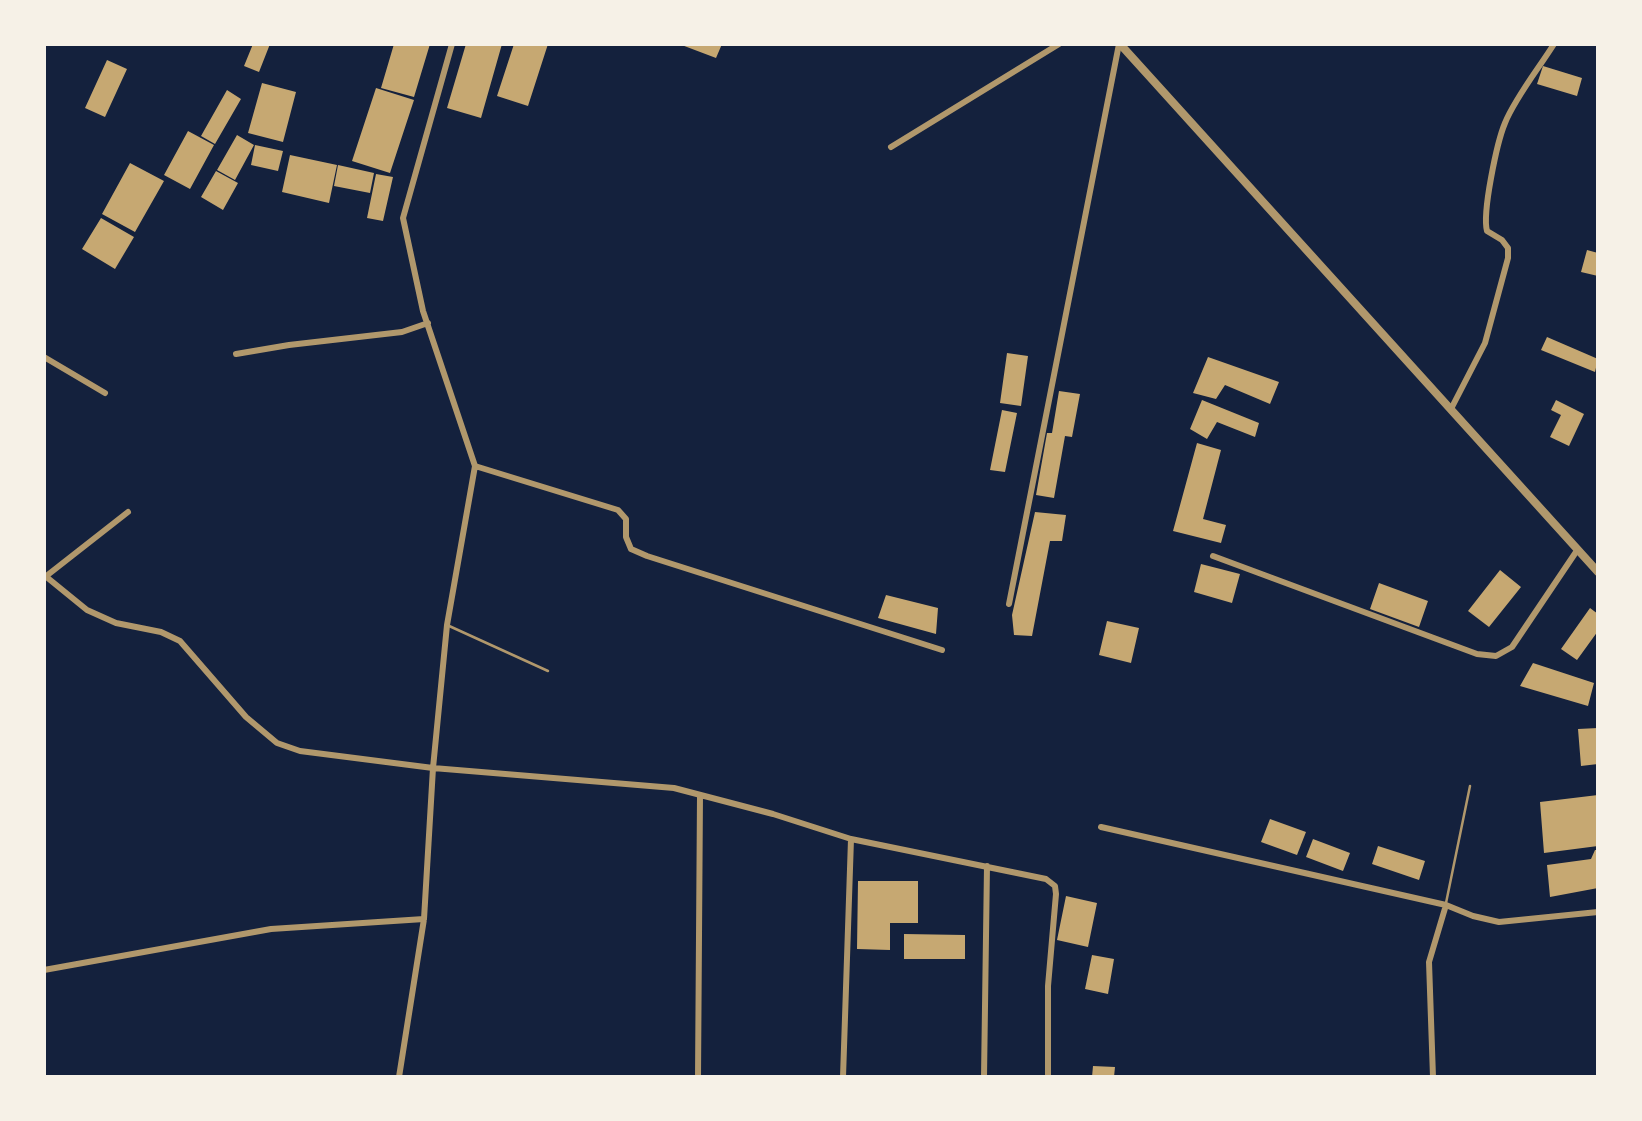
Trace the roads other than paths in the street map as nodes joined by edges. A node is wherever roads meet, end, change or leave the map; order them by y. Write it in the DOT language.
graph roads {
  1 [pos="452,44"];
  2 [pos="1059,44"];
  3 [pos="1119,44"];
  4 [pos="1554,44"];
  5 [pos="891,147"];
  6 [pos="428,323"];
  7 [pos="236,354"];
  8 [pos="44,358"];
  9 [pos="104,393"];
  10 [pos="1451,409"];
  11 [pos="475,466"];
  12 [pos="128,512"];
  13 [pos="1578,550"];
  14 [pos="1213,555"];
  15 [pos="1598,572"];
  16 [pos="45,576"];
  17 [pos="1009,604"];
  18 [pos="447,625"];
  19 [pos="942,650"];
  20 [pos="548,670"];
  21 [pos="433,768"];
  22 [pos="1470,786"];
  23 [pos="700,795"];
  24 [pos="1101,827"];
  25 [pos="851,839"];
  26 [pos="987,866"];
  27 [pos="1446,905"];
  28 [pos="1598,912"];
  29 [pos="424,919"];
  30 [pos="44,970"];
  31 [pos="399,1077"];
  32 [pos="698,1077"];
  33 [pos="843,1077"];
  34 [pos="984,1077"];
  35 [pos="1048,1077"];
  36 [pos="1433,1077"];
  1 -- 6 [label="street"];
  2 -- 5 [label="street"];
  3 -- 10 [label="street"];
  3 -- 17 [label="street"];
  4 -- 10 [label="street"];
  6 -- 7 [label="street"];
  6 -- 11 [label="street"];
  8 -- 9 [label="street"];
  10 -- 13 [label="street"];
  11 -- 18 [label="street"];
  11 -- 19 [label="street"];
  12 -- 16 [label="street"];
  13 -- 14 [label="street"];
  13 -- 15 [label="street"];
  16 -- 21 [label="street"];
  18 -- 20 [label="lane"];
  18 -- 21 [label="street"];
  21 -- 23 [label="street"];
  21 -- 29 [label="street"];
  22 -- 27 [label="lane"];
  23 -- 25 [label="street"];
  23 -- 32 [label="street"];
  24 -- 27 [label="street"];
  25 -- 26 [label="street"];
  25 -- 33 [label="street"];
  26 -- 34 [label="street"];
  26 -- 35 [label="street"];
  27 -- 28 [label="street"];
  27 -- 36 [label="street"];
  29 -- 30 [label="street"];
  29 -- 31 [label="street"];
}
